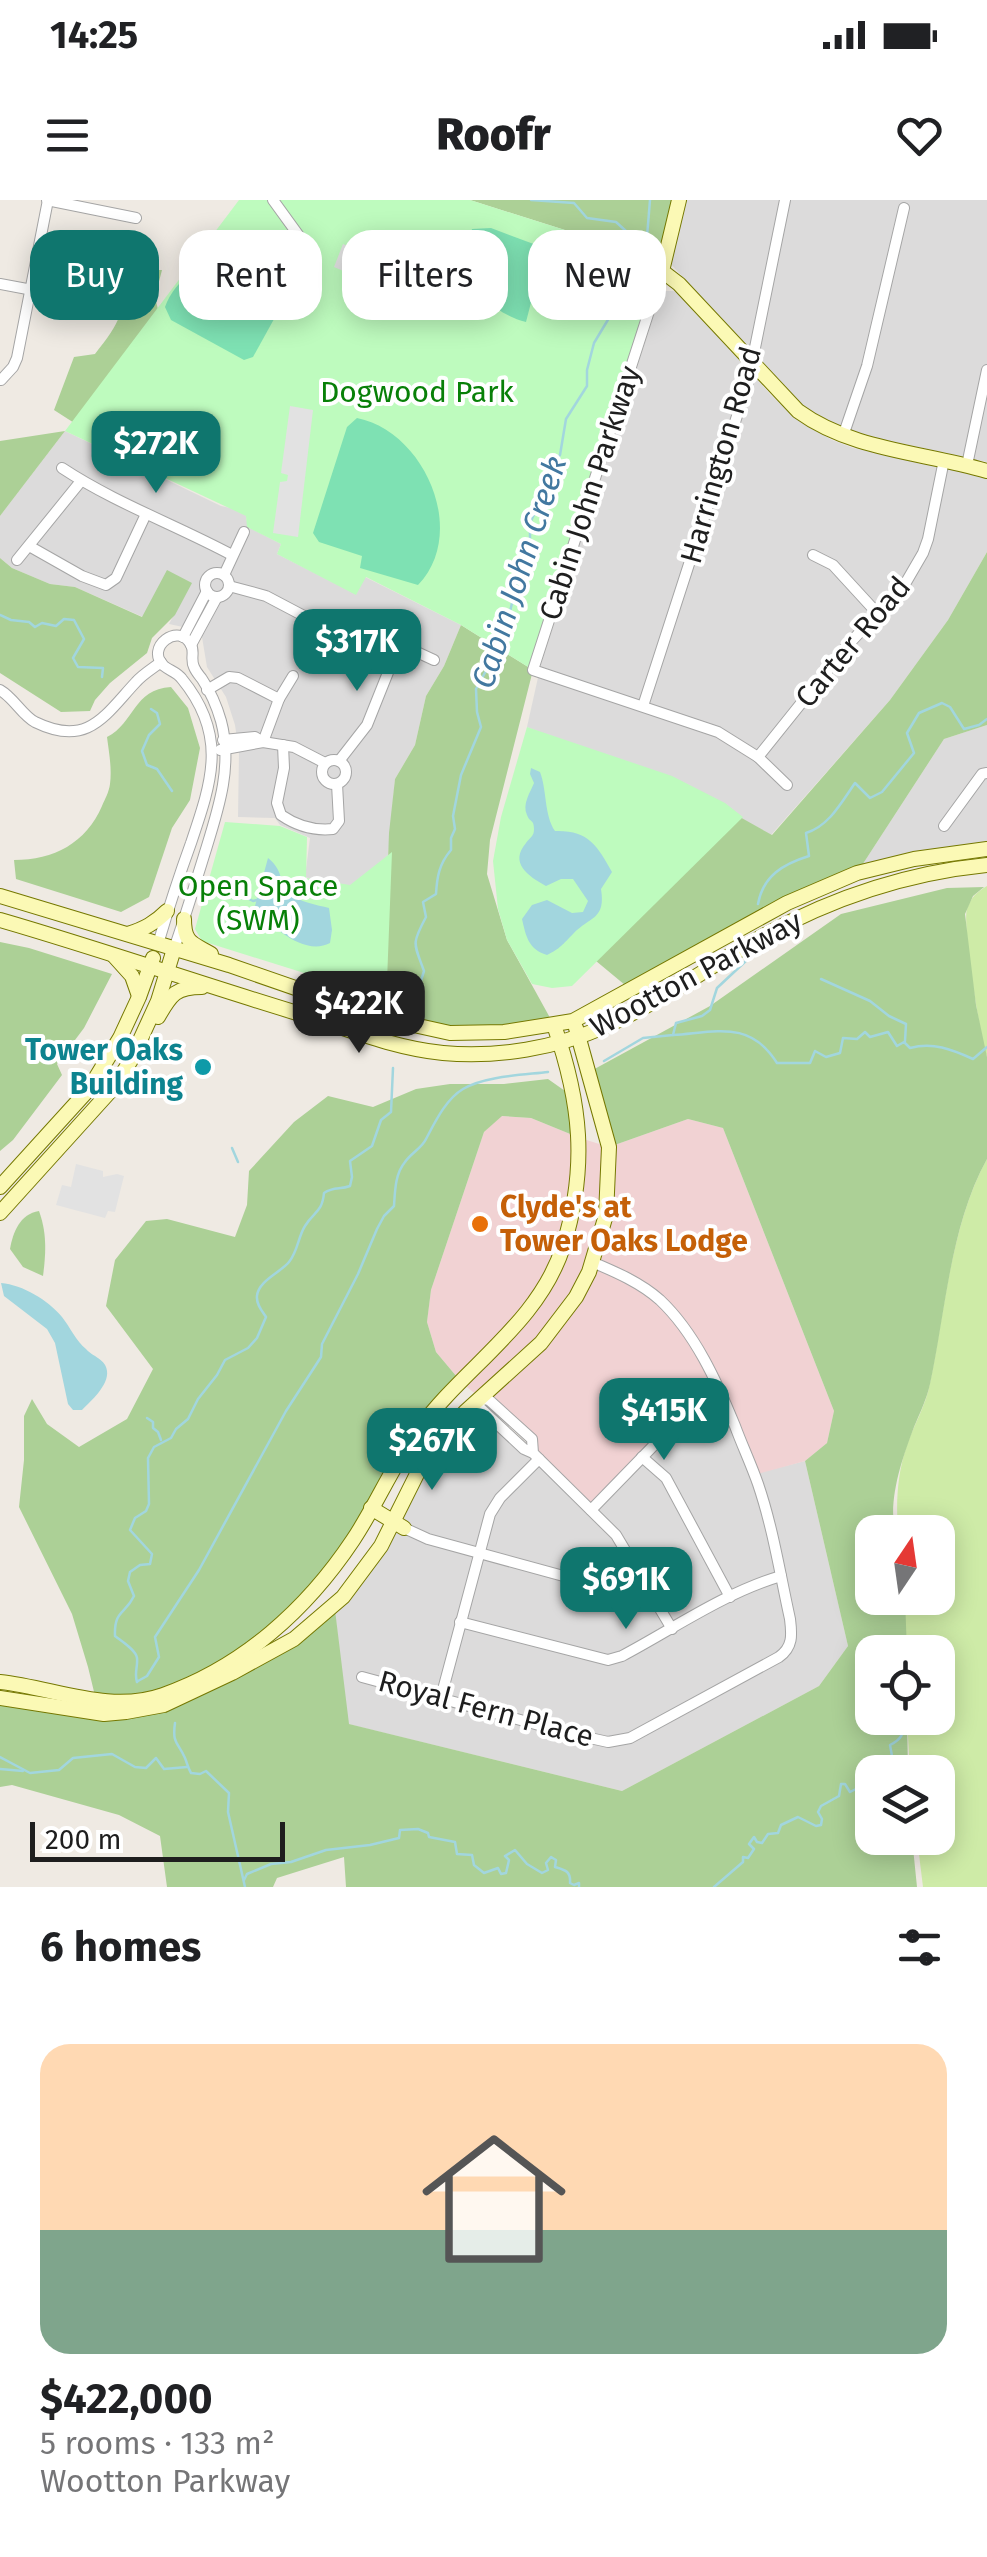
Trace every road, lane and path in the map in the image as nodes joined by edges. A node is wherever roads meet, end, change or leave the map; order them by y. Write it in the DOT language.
graph roads {
  1 [pos="48,200"];
  2 [pos="273,200"];
  3 [pos="679,200"];
  4 [pos="785,200"];
  5 [pos="904,208"];
  6 [pos="136,218"];
  7 [pos="42,230"];
  8 [pos="295,230"];
  9 [pos="666,255"];
  10 [pos="666,275"];
  11 [pos="0,284"];
  12 [pos="30,289"];
  13 [pos="646,320"];
  14 [pos="751,362"];
  15 [pos="987,370"];
  16 [pos="2,380"];
  17 [pos="843,436"];
  18 [pos="944,460"];
  19 [pos="967,465"];
  20 [pos="62,468"];
  21 [pos="987,471"];
  22 [pos="81,481"];
  23 [pos="146,514"];
  24 [pos="244,532"];
  25 [pos="28,546"];
  26 [pos="812,555"];
  27 [pos="232,556"];
  28 [pos="17,560"];
  29 [pos="226,580"];
  30 [pos="212,594"];
  31 [pos="877,613"];
  32 [pos="187,641"];
  33 [pos="399,645"];
  34 [pos="434,660"];
  35 [pos="161,662"];
  36 [pos="293,676"];
  37 [pos="0,690"];
  38 [pos="208,690"];
  39 [pos="278,700"];
  40 [pos="643,706"];
  41 [pos="263,742"];
  42 [pos="283,744"];
  43 [pos="225,745"];
  44 [pos="212,746"];
  45 [pos="758,757"];
  46 [pos="339,761"];
  47 [pos="325,763"];
  48 [pos="987,773"];
  49 [pos="337,784"];
  50 [pos="787,785"];
  51 [pos="944,826"];
  52 [pos="987,849"];
  53 [pos="987,864"];
  54 [pos="0,896"];
  55 [pos="167,911"];
  56 [pos="184,919"];
  57 [pos="0,920"];
  58 [pos="127,934"];
  59 [pos="158,944"];
  60 [pos="174,949"];
  61 [pos="110,952"];
  62 [pos="150,965"];
  63 [pos="229,965"];
  64 [pos="167,971"];
  65 [pos="210,987"];
  66 [pos="139,996"];
  67 [pos="572,1021"];
  68 [pos="554,1024"];
  69 [pos="579,1036"];
  70 [pos="561,1043"];
  71 [pos="131,1060"];
  72 [pos="0,1187"];
  73 [pos="0,1213"];
  74 [pos="592,1262"];
  75 [pos="462,1383"];
  76 [pos="720,1390"];
  77 [pos="479,1398"];
  78 [pos="536,1456"];
  79 [pos="642,1457"];
  80 [pos="371,1508"];
  81 [pos="590,1510"];
  82 [pos="399,1525"];
  83 [pos="478,1553"];
  84 [pos="632,1566"];
  85 [pos="781,1576"];
  86 [pos="730,1597"];
  87 [pos="460,1622"];
  88 [pos="672,1630"];
  89 [pos="260,1650"];
  90 [pos="362,1677"];
  91 [pos="0,1682"];
  92 [pos="440,1697"];
  93 [pos="0,1698"];
  1 -- 6 [label="street"];
  1 -- 7 [label="street"];
  2 -- 8 [label="street"];
  3 -- 9 [label="street, Cabin John Parkway"];
  4 -- 14 [label="street, Harrington Road"];
  5 -- 17 [label="street"];
  10 -- 14 [label="street"];
  11 -- 12 [label="street"];
  12 -- 16 [label="street"];
  13 -- 40 [label="street, Cabin John Parkway"];
  14 -- 17 [label="street"];
  14 -- 40 [label="street, Harrington Road"];
  15 -- 19 [label="street"];
  17 -- 18 [label="street"];
  18 -- 19 [label="street"];
  18 -- 31 [label="street, Carter Road"];
  19 -- 21 [label="street"];
  20 -- 22 [label="street"];
  22 -- 23 [label="street"];
  22 -- 25 [label="street"];
  23 -- 25 [label="street"];
  23 -- 27 [label="street"];
  24 -- 27 [label="street"];
  25 -- 28 [label="street"];
  26 -- 31 [label="street"];
  27 -- 29 [label="street"];
  29 -- 30 [label="street"];
  29 -- 30 [label="street"];
  29 -- 33 [label="street"];
  30 -- 32 [label="street"];
  31 -- 45 [label="street, Carter Road"];
  32 -- 35 [label="street"];
  32 -- 38 [label="street"];
  33 -- 34 [label="street"];
  33 -- 46 [label="street"];
  35 -- 37 [label="street"];
  35 -- 44 [label="street"];
  36 -- 39 [label="street"];
  38 -- 39 [label="street"];
  38 -- 43 [label="street"];
  39 -- 41 [label="street"];
  40 -- 45 [label="street"];
  41 -- 42 [label="street"];
  41 -- 43 [label="street"];
  42 -- 47 [label="street"];
  42 -- 49 [label="street"];
  43 -- 44 [label="street"];
  43 -- 56 [label="street"];
  44 -- 55 [label="street"];
  45 -- 50 [label="street"];
  46 -- 47 [label="street"];
  46 -- 49 [label="street"];
  47 -- 49 [label="street"];
  48 -- 51 [label="street"];
  52 -- 67 [label="street, Wootton Parkway"];
  53 -- 69 [label="street, Wootton Parkway"];
  54 -- 58 [label="street, Wootton Parkway"];
  55 -- 58 [label="street"];
  55 -- 59 [label="street"];
  56 -- 60 [label="street"];
  56 -- 63 [label="street"];
  57 -- 61 [label="street, Wootton Parkway"];
  58 -- 59 [label="street, Wootton Parkway"];
  59 -- 60 [label="street, Wootton Parkway"];
  59 -- 62 [label="street"];
  60 -- 63 [label="street, Wootton Parkway"];
  60 -- 64 [label="street"];
  61 -- 62 [label="street, Wootton Parkway"];
  61 -- 66 [label="street"];
  62 -- 64 [label="street, Wootton Parkway"];
  62 -- 66 [label="street"];
  63 -- 68 [label="street, Wootton Parkway"];
  64 -- 65 [label="street, Wootton Parkway"];
  64 -- 71 [label="street"];
  65 -- 70 [label="street, Wootton Parkway"];
  65 -- 71 [label="street"];
  66 -- 72 [label="street"];
  67 -- 68 [label="street, Wootton Parkway"];
  67 -- 69 [label="street"];
  68 -- 70 [label="street"];
  69 -- 70 [label="street, Wootton Parkway"];
  69 -- 74 [label="street"];
  70 -- 75 [label="street"];
  71 -- 73 [label="street"];
  74 -- 76 [label="street, Royal Fern Place"];
  74 -- 77 [label="street"];
  75 -- 77 [label="street"];
  75 -- 80 [label="street"];
  76 -- 79 [label="street"];
  76 -- 85 [label="street, Royal Fern Place"];
  77 -- 78 [label="street"];
  77 -- 82 [label="street"];
  78 -- 81 [label="street"];
  78 -- 83 [label="street"];
  79 -- 81 [label="street"];
  79 -- 86 [label="street"];
  80 -- 82 [label="street"];
  80 -- 89 [label="street"];
  81 -- 84 [label="street"];
  82 -- 83 [label="street"];
  82 -- 89 [label="street"];
  83 -- 84 [label="street"];
  83 -- 87 [label="street"];
  84 -- 88 [label="street"];
  85 -- 86 [label="street"];
  85 -- 92 [label="street, Royal Fern Place"];
  86 -- 88 [label="street"];
  87 -- 88 [label="street"];
  87 -- 92 [label="street"];
  89 -- 91 [label="street"];
  89 -- 93 [label="street"];
  90 -- 92 [label="street, Royal Fern Place"];
}
